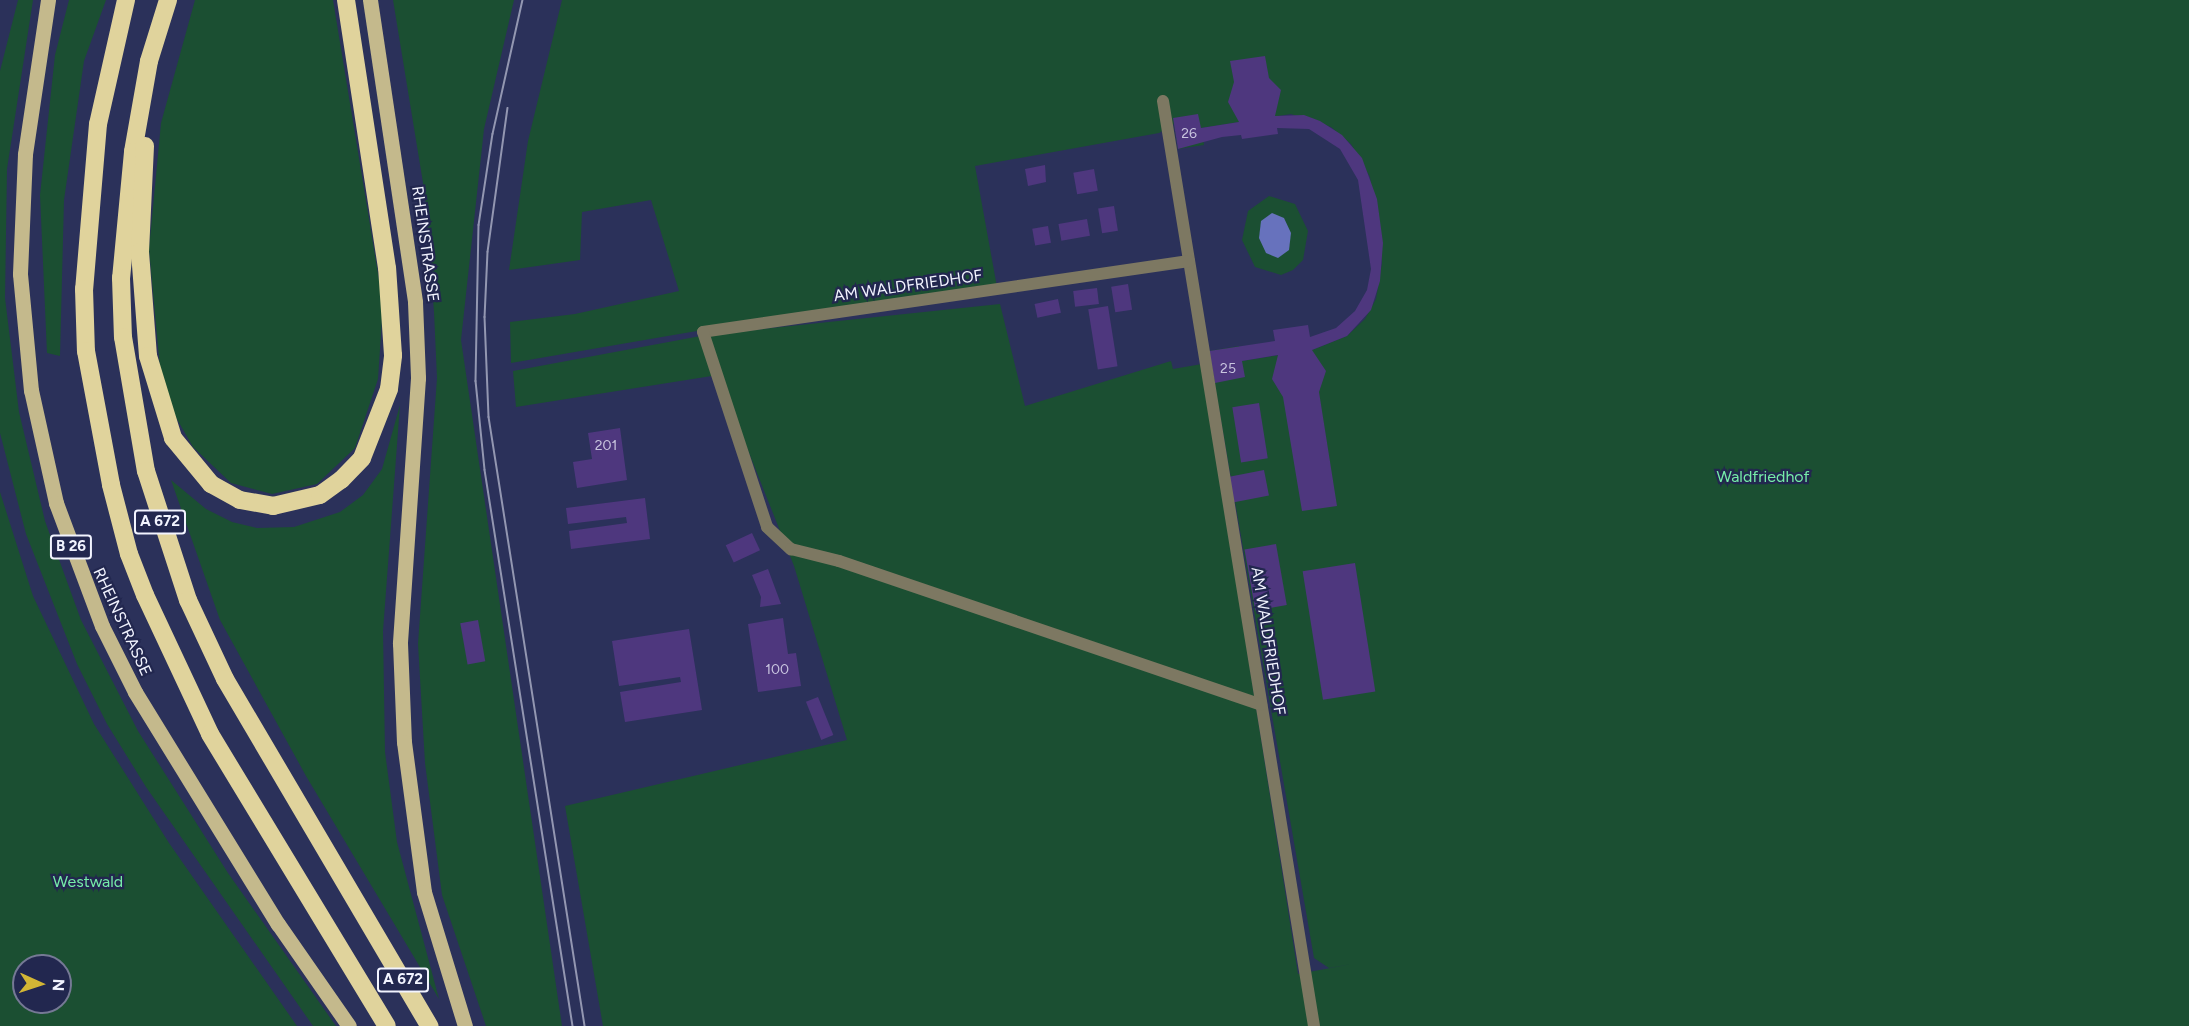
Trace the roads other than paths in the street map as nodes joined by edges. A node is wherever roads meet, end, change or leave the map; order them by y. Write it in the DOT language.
graph roads {
  1 [pos="48,0"];
  2 [pos="126,0"];
  3 [pos="168,0"];
  4 [pos="346,0"];
  5 [pos="370,0"];
  6 [pos="149,61"];
  7 [pos="1163,101"];
  8 [pos="1189,261"];
  9 [pos="1261,705"];
  10 [pos="349,1026"];
  11 [pos="387,1026"];
  12 [pos="429,1026"];
  13 [pos="465,1026"];
  14 [pos="1314,1026"];
  1 -- 10 [label="main road, RHEINSTRASSE / B 26"];
  2 -- 11 [label="highway, A 672"];
  3 -- 6 [label="highway, A 672"];
  4 -- 6 [label="highway"];
  5 -- 13 [label="main road, RHEINSTRASSE"];
  6 -- 12 [label="highway, A 672"];
  7 -- 8 [label="street, AM WALDFRIEDHOF"];
  8 -- 9 [label="street, AM WALDFRIEDHOF"];
  8 -- 9 [label="street, AM WALDFRIEDHOF"];
  9 -- 14 [label="street, AM WALDFRIEDHOF"];
}
